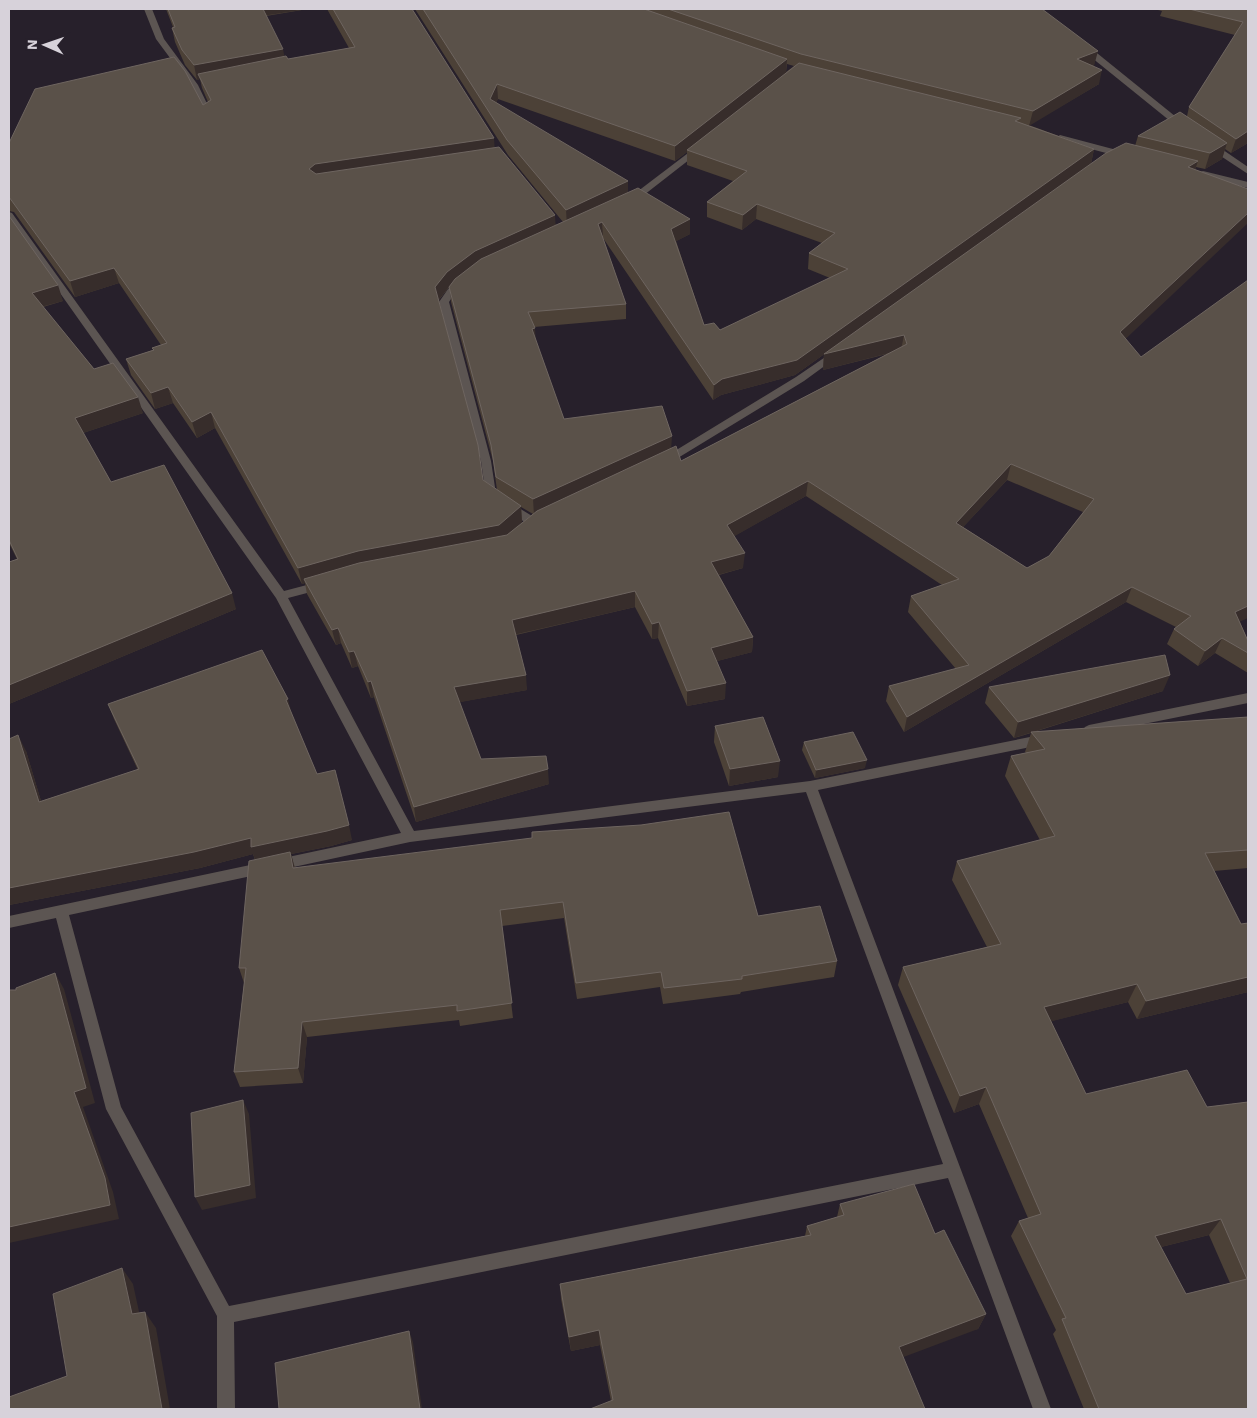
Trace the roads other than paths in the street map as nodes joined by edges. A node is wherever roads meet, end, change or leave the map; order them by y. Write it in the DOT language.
graph roads {
  1 [pos="148,9"];
  2 [pos="1077,40"];
  3 [pos="203,83"];
  4 [pos="194,85"];
  5 [pos="209,116"];
  6 [pos="1192,133"];
  7 [pos="1047,135"];
  8 [pos="1200,138"];
  9 [pos="704,145"];
  10 [pos="1114,152"];
  11 [pos="1134,157"];
  12 [pos="1098,164"];
  13 [pos="1191,171"];
  14 [pos="1248,171"];
  15 [pos="1248,186"];
  16 [pos="626,204"];
  17 [pos="9,215"];
  18 [pos="471,276"];
  19 [pos="848,344"];
  20 [pos="655,466"];
  21 [pos="533,523"];
  22 [pos="334,581"];
  23 [pos="281,596"];
  24 [pos="1248,698"];
  25 [pos="810,786"];
  26 [pos="410,837"];
  27 [pos="61,911"];
  28 [pos="9,922"];
  29 [pos="951,1170"];
  30 [pos="225,1315"];
  31 [pos="226,1409"];
  32 [pos="1042,1409"];
  1 -- 4 [label="street"];
  2 -- 6 [label="street"];
  3 -- 4 [label="street"];
  4 -- 5 [label="street"];
  7 -- 10 [label="street"];
  8 -- 14 [label="street"];
  9 -- 16 [label="street"];
  10 -- 11 [label="street"];
  10 -- 12 [label="street"];
  13 -- 15 [label="street"];
  17 -- 23 [label="street"];
  18 -- 21 [label="street"];
  19 -- 20 [label="street"];
  22 -- 23 [label="street"];
  23 -- 26 [label="street"];
  24 -- 25 [label="street"];
  25 -- 26 [label="street"];
  25 -- 29 [label="street"];
  26 -- 27 [label="street"];
  27 -- 28 [label="street"];
  27 -- 30 [label="street"];
  29 -- 30 [label="street"];
  29 -- 32 [label="street"];
  30 -- 31 [label="street"];
}
